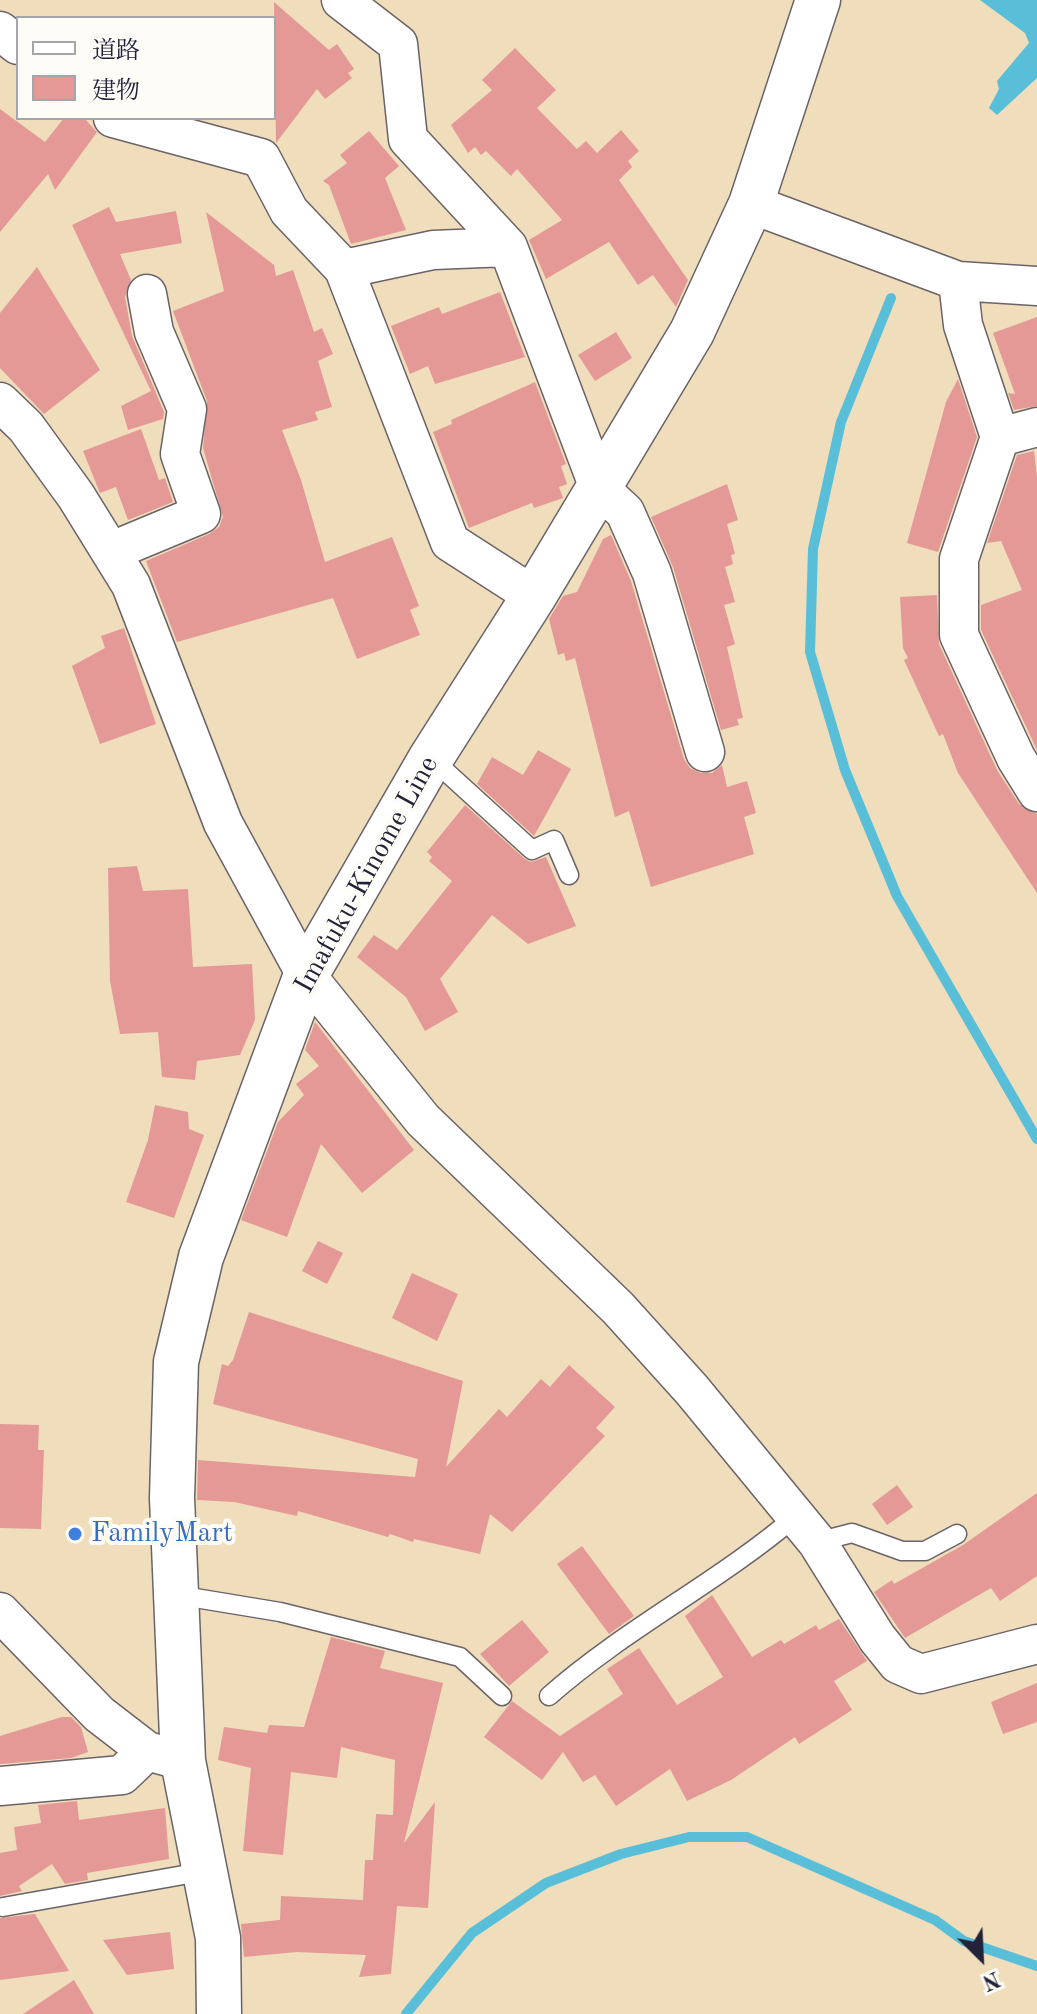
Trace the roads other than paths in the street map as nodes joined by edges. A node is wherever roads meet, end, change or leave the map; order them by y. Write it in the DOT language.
graph roads {
  1 [pos="341,0"];
  2 [pos="814,11"];
  3 [pos="0,31"];
  4 [pos="16,43"];
  5 [pos="120,120"];
  6 [pos="751,204"];
  7 [pos="508,247"];
  8 [pos="344,269"];
  9 [pos="958,281"];
  10 [pos="1037,286"];
  11 [pos="147,294"];
  12 [pos="0,402"];
  13 [pos="1037,427"];
  14 [pos="1000,437"];
  15 [pos="599,488"];
  16 [pos="112,551"];
  17 [pos="534,596"];
  18 [pos="705,752"];
  19 [pos="431,758"];
  20 [pos="1037,792"];
  21 [pos="569,875"];
  22 [pos="306,975"];
  23 [pos="807,1529"];
  24 [pos="957,1534"];
  25 [pos="177,1595"];
  26 [pos="0,1612"];
  27 [pos="1037,1644"];
  28 [pos="502,1696"];
  29 [pos="549,1696"];
  30 [pos="165,1756"];
  31 [pos="0,1786"];
  32 [pos="206,1871"];
  33 [pos="3,1907"];
  34 [pos="219,2014"];
  1 -- 7 [label="street"];
  2 -- 6 [label="main road, Imafuku-Kinome Line"];
  3 -- 4 [label="street"];
  5 -- 8 [label="street"];
  6 -- 9 [label="street"];
  6 -- 15 [label="main road, Imafuku-Kinome Line"];
  7 -- 8 [label="street"];
  7 -- 15 [label="street"];
  8 -- 17 [label="street"];
  9 -- 10 [label="street"];
  9 -- 14 [label="street"];
  11 -- 16 [label="street"];
  12 -- 16 [label="street"];
  13 -- 14 [label="street"];
  14 -- 20 [label="street"];
  15 -- 17 [label="main road, Imafuku-Kinome Line"];
  15 -- 18 [label="street"];
  16 -- 22 [label="street"];
  17 -- 19 [label="main road, Imafuku-Kinome Line"];
  19 -- 21 [label="lane"];
  19 -- 22 [label="main road, Imafuku-Kinome Line"];
  22 -- 23 [label="street"];
  22 -- 25 [label="main road, Imafuku-Kinome Line"];
  23 -- 24 [label="lane"];
  23 -- 27 [label="street"];
  23 -- 29 [label="lane"];
  25 -- 28 [label="lane"];
  25 -- 30 [label="main road, Imafuku-Kinome Line"];
  26 -- 30 [label="street"];
  30 -- 31 [label="street"];
  30 -- 32 [label="main road, Imafuku-Kinome Line"];
  32 -- 33 [label="lane"];
  32 -- 34 [label="main road, Imafuku-Kinome Line"];
}
